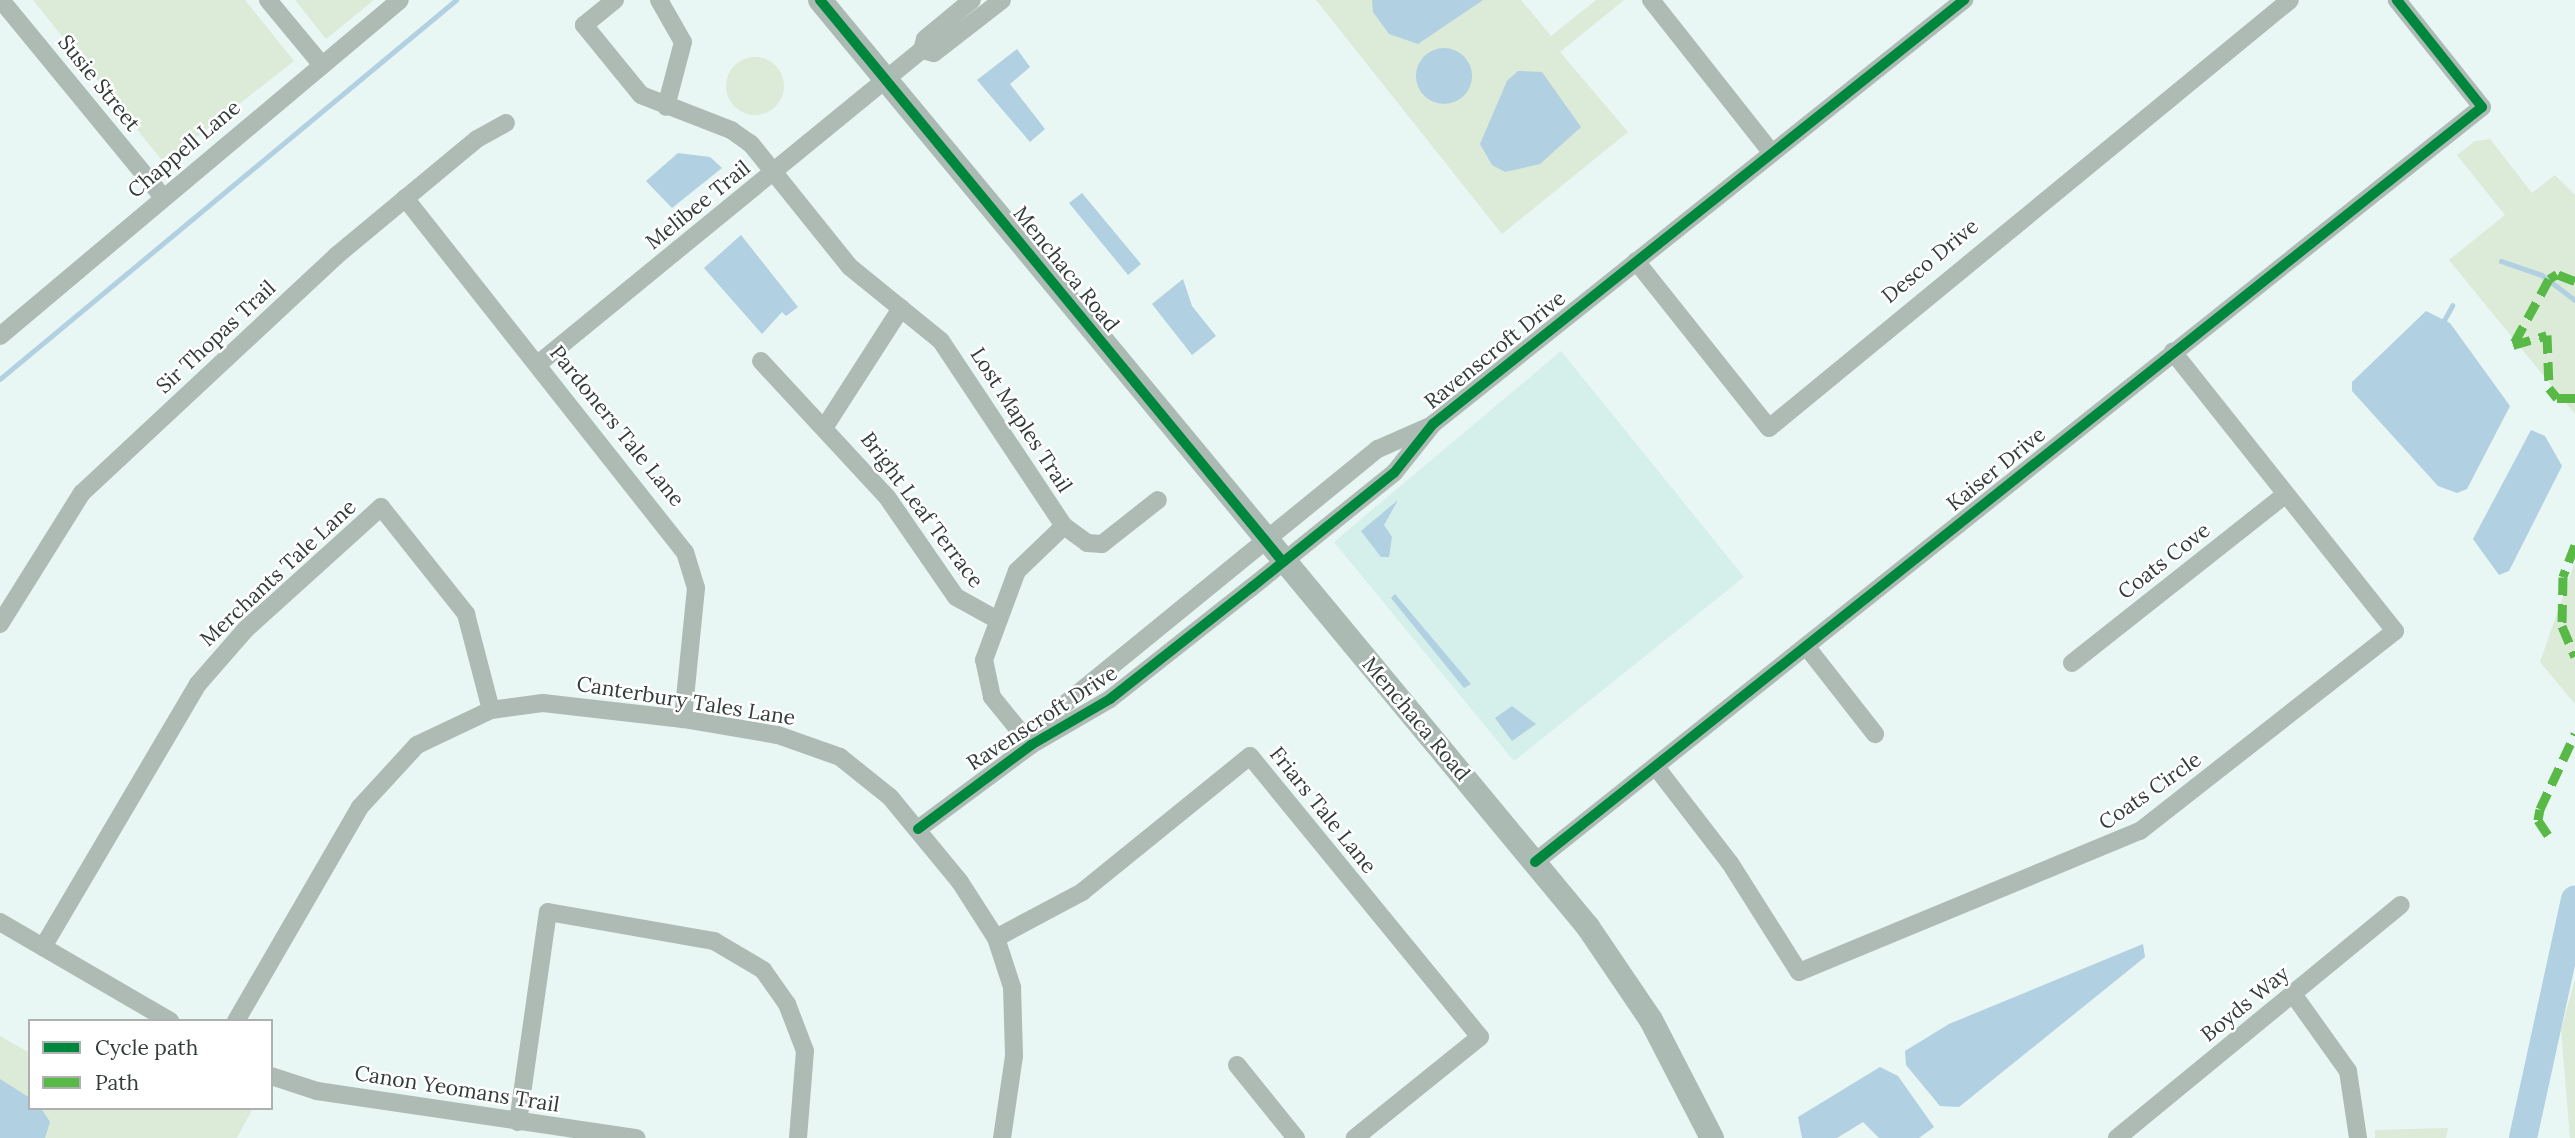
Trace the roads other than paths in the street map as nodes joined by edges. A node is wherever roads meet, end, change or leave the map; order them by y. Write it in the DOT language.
graph roads {
  1 [pos="1,0"];
  2 [pos="268,0"];
  3 [pos="400,0"];
  4 [pos="615,0"];
  5 [pos="659,0"];
  6 [pos="820,0"];
  7 [pos="972,0"];
  8 [pos="1002,0"];
  9 [pos="1651,0"];
  10 [pos="1964,0"];
  11 [pos="2290,0"];
  12 [pos="2397,0"];
  13 [pos="922,50"];
  14 [pos="321,65"];
  15 [pos="885,80"];
  16 [pos="666,107"];
  17 [pos="506,123"];
  18 [pos="1773,153"];
  19 [pos="774,173"];
  20 [pos="162,196"];
  21 [pos="405,198"];
  22 [pos="1636,261"];
  23 [pos="901,308"];
  24 [pos="0,336"];
  25 [pos="2173,352"];
  26 [pos="761,361"];
  27 [pos="538,364"];
  28 [pos="1433,424"];
  29 [pos="826,425"];
  30 [pos="2285,495"];
  31 [pos="1158,500"];
  32 [pos="1064,526"];
  33 [pos="1265,540"];
  34 [pos="1283,562"];
  35 [pos="994,618"];
  36 [pos="0,624"];
  37 [pos="1806,646"];
  38 [pos="2072,663"];
  39 [pos="491,710"];
  40 [pos="683,719"];
  41 [pos="1875,734"];
  42 [pos="1031,745"];
  43 [pos="1656,767"];
  44 [pos="918,829"];
  45 [pos="1535,862"];
  46 [pos="2401,905"];
  47 [pos="0,922"];
  48 [pos="996,938"];
  49 [pos="43,947"];
  50 [pos="2292,994"];
  51 [pos="167,1019"];
  52 [pos="237,1019"];
  53 [pos="1237,1065"];
  54 [pos="273,1077"];
  55 [pos="518,1122"];
  56 [pos="637,1138"];
  57 [pos="798,1138"];
  58 [pos="1002,1138"];
  59 [pos="1296,1138"];
  60 [pos="1355,1138"];
  61 [pos="1712,1138"];
  62 [pos="2117,1138"];
  63 [pos="2358,1138"];
  1 -- 20 [label="street, Susie Street"];
  2 -- 14 [label="street"];
  3 -- 14 [label="street, Chappell Lane"];
  4 -- 16 [label="street, Lost Maples Trail"];
  5 -- 16 [label="street"];
  6 -- 15 [label="main road, Menchaca Road"];
  7 -- 13 [label="street"];
  8 -- 13 [label="street"];
  9 -- 18 [label="street"];
  10 -- 18 [label="street, Ravenscroft Drive"];
  11 -- 22 [label="street, Desco Drive"];
  12 -- 25 [label="street, Kaiser Drive"];
  13 -- 15 [label="street, Melibee Trail"];
  14 -- 20 [label="street, Chappell Lane"];
  15 -- 19 [label="street, Melibee Trail"];
  15 -- 33 [label="main road, Menchaca Road"];
  16 -- 19 [label="street, Lost Maples Trail"];
  17 -- 21 [label="street, Sir Thopas Trail"];
  18 -- 22 [label="street, Ravenscroft Drive"];
  19 -- 23 [label="street, Lost Maples Trail"];
  19 -- 27 [label="street, Melibee Trail"];
  20 -- 24 [label="street, Chappell Lane"];
  21 -- 27 [label="street, Pardoners Tale Lane"];
  21 -- 36 [label="street, Sir Thopas Trail"];
  22 -- 28 [label="street, Ravenscroft Drive"];
  23 -- 29 [label="street"];
  23 -- 32 [label="street, Lost Maples Trail"];
  25 -- 30 [label="street, Coats Circle"];
  25 -- 37 [label="street, Kaiser Drive"];
  26 -- 29 [label="street, Bright Leaf Terrace"];
  27 -- 40 [label="street, Pardoners Tale Lane"];
  28 -- 33 [label="street, Ravenscroft Drive"];
  28 -- 34 [label="street, Ravenscroft Drive"];
  29 -- 35 [label="street, Bright Leaf Terrace"];
  30 -- 38 [label="street, Coats Cove"];
  30 -- 43 [label="street, Coats Circle"];
  31 -- 32 [label="street, Lost Maples Trail"];
  32 -- 35 [label="street"];
  33 -- 34 [label="main road, Menchaca Road"];
  33 -- 42 [label="street, Ravenscroft Drive"];
  34 -- 42 [label="street, Ravenscroft Drive"];
  34 -- 45 [label="main road, Menchaca Road"];
  35 -- 42 [label="street"];
  37 -- 41 [label="street"];
  37 -- 43 [label="street, Kaiser Drive"];
  39 -- 40 [label="street, Canterbury Tales Lane"];
  39 -- 49 [label="street, Merchants Tale Lane"];
  39 -- 52 [label="street, Canterbury Tales Lane"];
  40 -- 44 [label="street, Canterbury Tales Lane"];
  42 -- 44 [label="street, Ravenscroft Drive"];
  43 -- 45 [label="street, Kaiser Drive"];
  44 -- 48 [label="street, Canterbury Tales Lane"];
  45 -- 61 [label="main road, Menchaca Road"];
  46 -- 50 [label="street, Boyds Way"];
  47 -- 49 [label="street"];
  48 -- 58 [label="street, Canterbury Tales Lane"];
  48 -- 60 [label="street, Friars Tale Lane"];
  49 -- 51 [label="street"];
  50 -- 62 [label="street, Boyds Way"];
  50 -- 63 [label="street"];
  53 -- 59 [label="street"];
  54 -- 55 [label="street, Canon Yeomans Trail"];
  55 -- 56 [label="street, Canon Yeomans Trail"];
  55 -- 57 [label="street"];
}
